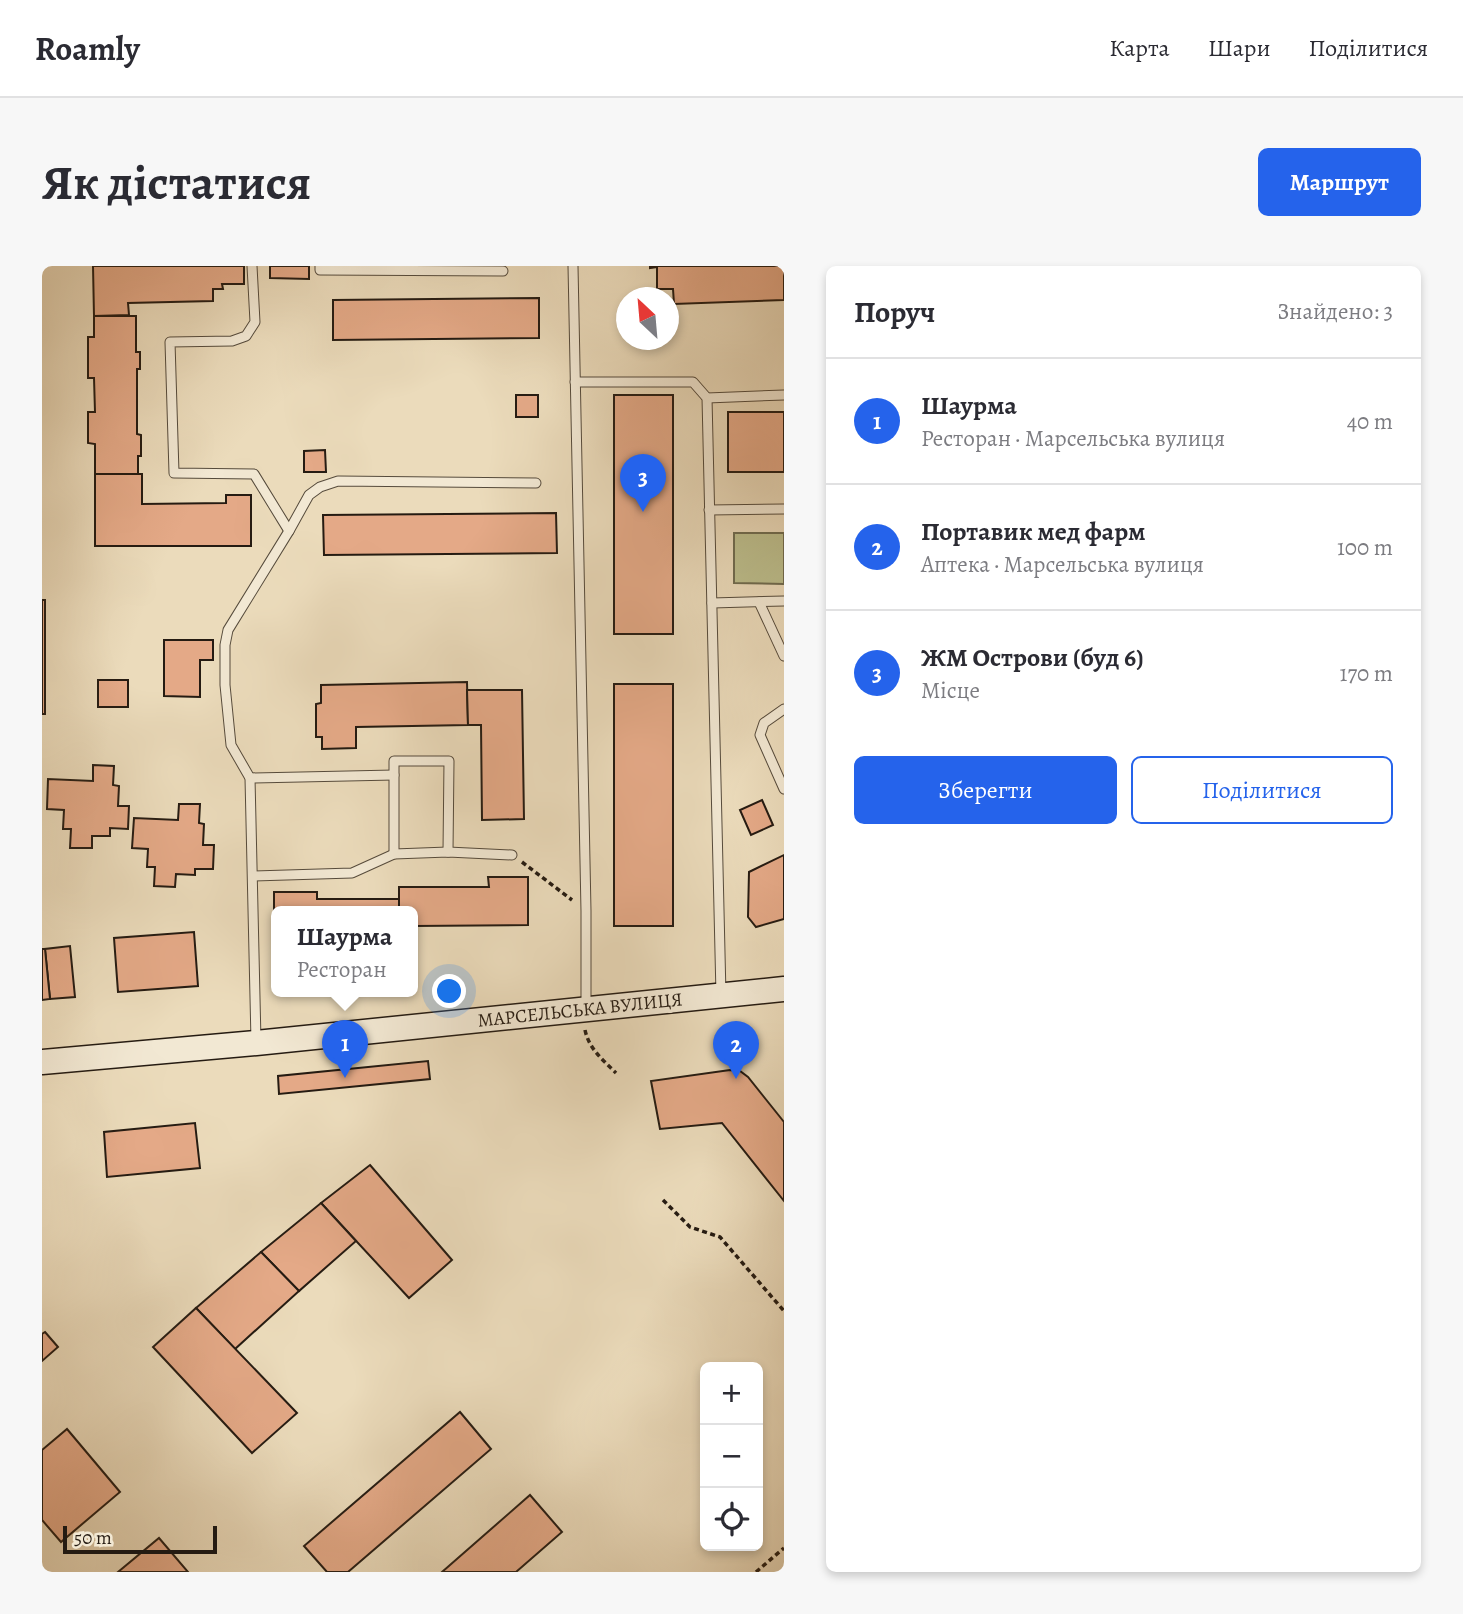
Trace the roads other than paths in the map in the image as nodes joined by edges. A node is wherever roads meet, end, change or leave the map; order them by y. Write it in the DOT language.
graph roads {
  1 [pos="253,266"];
  2 [pos="320,266"];
  3 [pos="573,266"];
  4 [pos="503,271"];
  5 [pos="575,382"];
  6 [pos="784,396"];
  7 [pos="707,398"];
  8 [pos="536,483"];
  9 [pos="784,509"];
  10 [pos="709,510"];
  11 [pos="289,531"];
  12 [pos="784,601"];
  13 [pos="759,602"];
  14 [pos="712,603"];
  15 [pos="784,656"];
  16 [pos="784,709"];
  17 [pos="394,775"];
  18 [pos="250,778"];
  19 [pos="784,789"];
  20 [pos="447,852"];
  21 [pos="394,854"];
  22 [pos="512,855"];
  23 [pos="253,876"];
  24 [pos="784,989"];
  25 [pos="721,996"];
  26 [pos="586,1010"];
  27 [pos="256,1043"];
  28 [pos="42,1062"];
  1 -- 11 [label="lane"];
  2 -- 4 [label="lane"];
  3 -- 5 [label="lane"];
  5 -- 7 [label="lane"];
  5 -- 26 [label="lane"];
  6 -- 7 [label="lane"];
  7 -- 10 [label="lane"];
  8 -- 11 [label="lane"];
  9 -- 10 [label="lane"];
  10 -- 14 [label="lane"];
  11 -- 18 [label="lane"];
  12 -- 13 [label="lane"];
  13 -- 14 [label="lane"];
  13 -- 15 [label="lane"];
  14 -- 25 [label="lane"];
  16 -- 19 [label="lane"];
  17 -- 18 [label="lane"];
  17 -- 20 [label="lane"];
  17 -- 21 [label="lane"];
  18 -- 23 [label="lane"];
  20 -- 21 [label="lane"];
  20 -- 22 [label="lane"];
  21 -- 23 [label="lane"];
  23 -- 27 [label="lane"];
  24 -- 25 [label="street, МАРСЕЛЬСЬКА ВУЛИЦЯ"];
  25 -- 26 [label="street, МАРСЕЛЬСЬКА ВУЛИЦЯ"];
  26 -- 27 [label="street, МАРСЕЛЬСЬКА ВУЛИЦЯ"];
  27 -- 28 [label="street, МАРСЕЛЬСЬКА ВУЛИЦЯ"];
}
